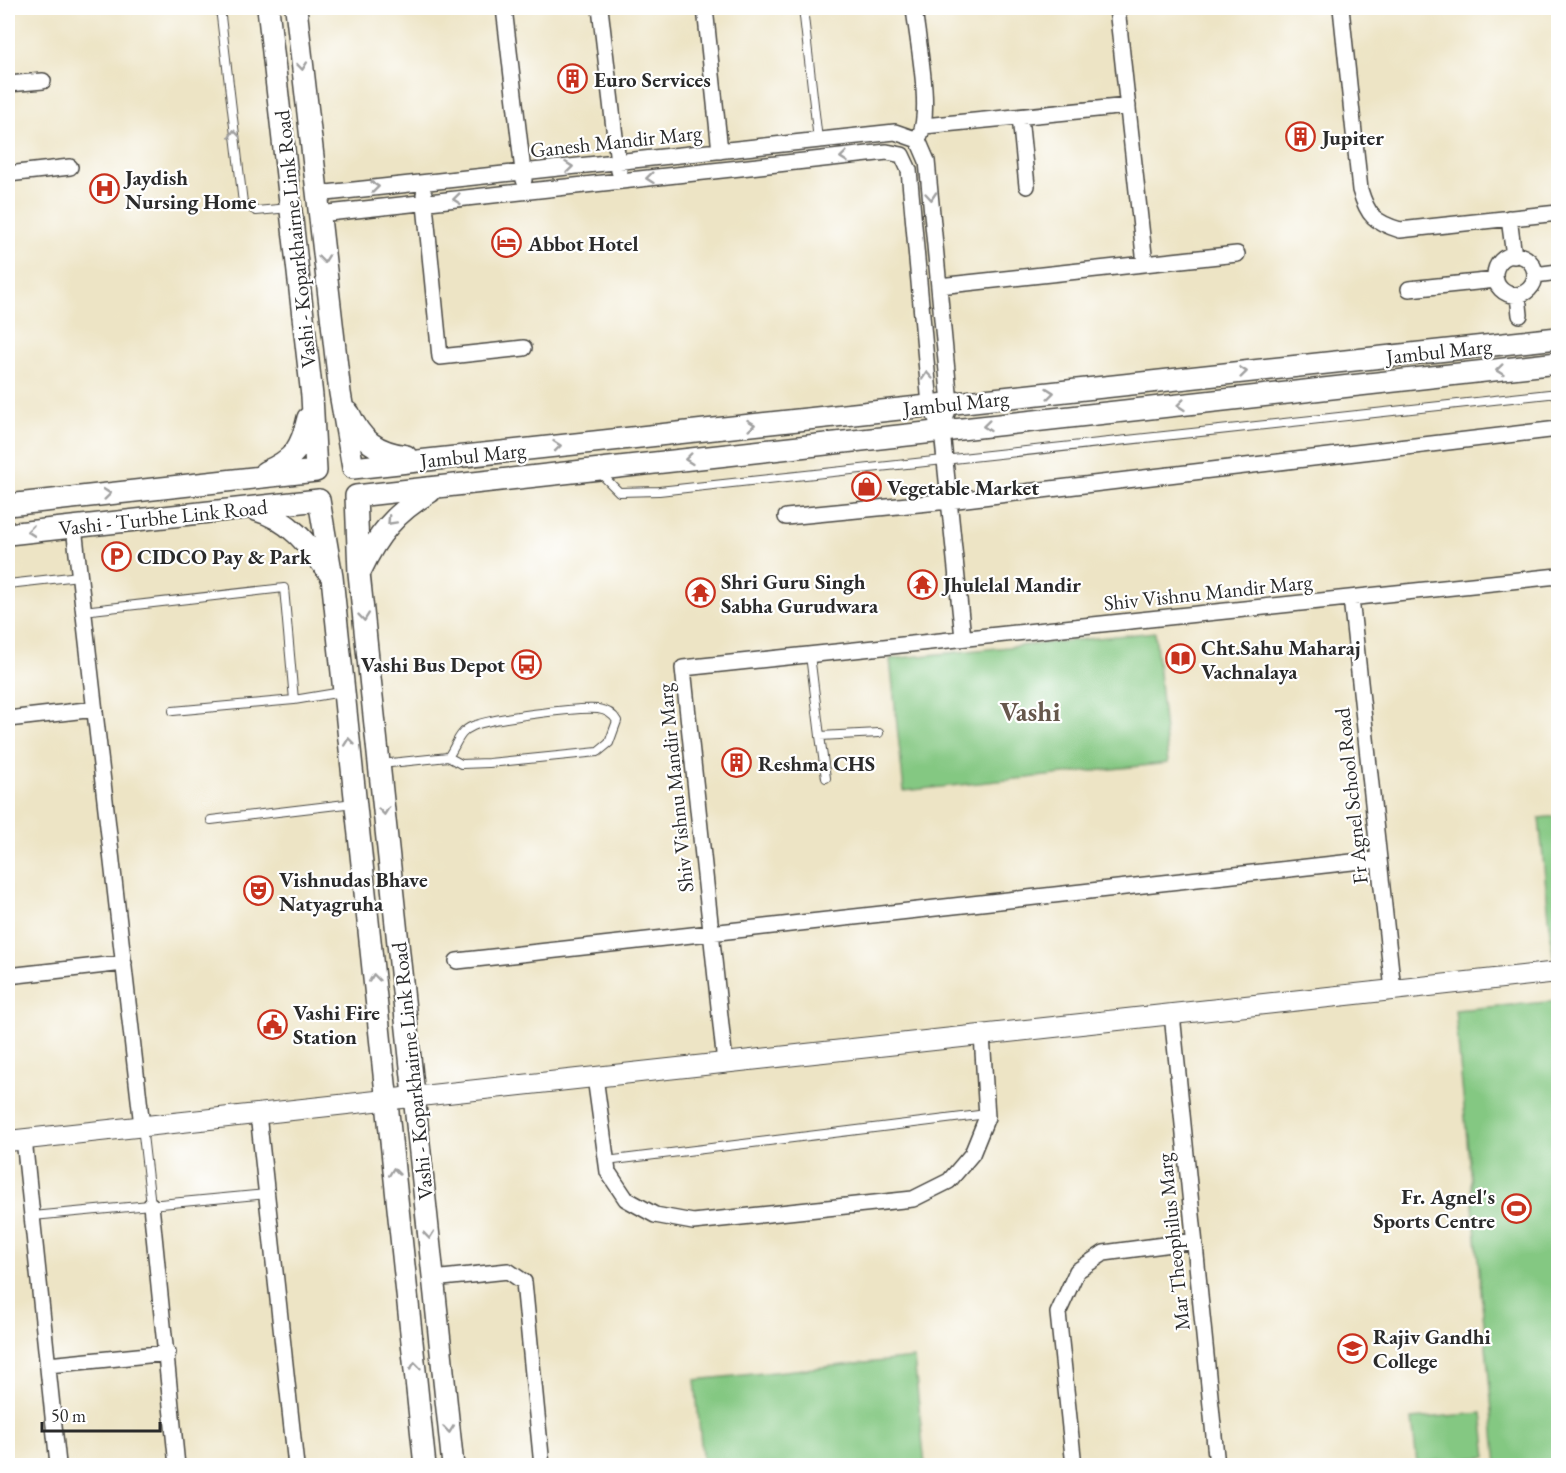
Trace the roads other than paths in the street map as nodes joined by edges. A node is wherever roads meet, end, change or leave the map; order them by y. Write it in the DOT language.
graph roads {
  1 [pos="220,8"];
  2 [pos="268,8"];
  3 [pos="296,8"];
  4 [pos="504,8"];
  5 [pos="600,8"];
  6 [pos="705,8"];
  7 [pos="803,8"];
  8 [pos="914,8"];
  9 [pos="1117,8"];
  10 [pos="1341,8"];
  11 [pos="43,81"];
  12 [pos="8,84"];
  13 [pos="1128,106"];
  14 [pos="1020,117"];
  15 [pos="921,133"];
  16 [pos="818,140"];
  17 [pos="720,151"];
  18 [pos="699,153"];
  19 [pos="902,155"];
  20 [pos="618,162"];
  21 [pos="70,167"];
  22 [pos="523,172"];
  23 [pos="701,172"];
  24 [pos="8,174"];
  25 [pos="423,182"];
  26 [pos="620,182"];
  27 [pos="1027,186"];
  28 [pos="525,192"];
  29 [pos="425,203"];
  30 [pos="318,204"];
  31 [pos="291,208"];
  32 [pos="1558,213"];
  33 [pos="1509,218"];
  34 [pos="1237,254"];
  35 [pos="1514,256"];
  36 [pos="1145,264"];
  37 [pos="1558,272"];
  38 [pos="1535,275"];
  39 [pos="1496,280"];
  40 [pos="939,286"];
  41 [pos="1409,289"];
  42 [pos="1518,295"];
  43 [pos="1520,315"];
  44 [pos="1558,338"];
  45 [pos="524,348"];
  46 [pos="1558,363"];
  47 [pos="340,393"];
  48 [pos="1558,393"];
  49 [pos="312,396"];
  50 [pos="940,404"];
  51 [pos="1558,429"];
  52 [pos="942,431"];
  53 [pos="435,459"];
  54 [pos="945,460"];
  55 [pos="353,468"];
  56 [pos="596,470"];
  57 [pos="316,471"];
  58 [pos="248,478"];
  59 [pos="438,487"];
  60 [pos="356,496"];
  61 [pos="319,500"];
  62 [pos="950,501"];
  63 [pos="8,505"];
  64 [pos="251,508"];
  65 [pos="786,518"];
  66 [pos="74,527"];
  67 [pos="8,534"];
  68 [pos="360,573"];
  69 [pos="79,576"];
  70 [pos="1558,576"];
  71 [pos="332,577"];
  72 [pos="8,584"];
  73 [pos="1351,598"];
  74 [pos="83,611"];
  75 [pos="963,639"];
  76 [pos="810,655"];
  77 [pos="344,692"];
  78 [pos="294,700"];
  79 [pos="95,709"];
  80 [pos="173,711"];
  81 [pos="8,718"];
  82 [pos="879,733"];
  83 [pos="820,736"];
  84 [pos="448,757"];
  85 [pos="379,764"];
  86 [pos="826,778"];
  87 [pos="356,803"];
  88 [pos="211,820"];
  89 [pos="1378,859"];
  90 [pos="711,933"];
  91 [pos="457,961"];
  92 [pos="124,963"];
  93 [pos="1558,972"];
  94 [pos="8,976"];
  95 [pos="1393,990"];
  96 [pos="1172,1014"];
  97 [pos="982,1035"];
  98 [pos="725,1063"];
  99 [pos="594,1077"];
  100 [pos="414,1096"];
  101 [pos="387,1100"];
  102 [pos="258,1114"];
  103 [pos="987,1114"];
  104 [pos="142,1126"];
  105 [pos="16,1140"];
  106 [pos="606,1161"];
  107 [pos="267,1194"];
  108 [pos="151,1205"];
  109 [pos="33,1216"];
  110 [pos="1194,1241"];
  111 [pos="433,1279"];
  112 [pos="168,1353"];
  113 [pos="48,1365"];
  114 [pos="58,1464"];
  115 [pos="421,1465"];
  116 [pos="177,1466"];
  117 [pos="296,1466"];
  118 [pos="453,1466"];
  119 [pos="542,1466"];
  120 [pos="1074,1466"];
  121 [pos="1217,1466"];
  31 -- 1 [label="lane, one-way"];
  2 -- 31 [label="main road, Vashi - Koparkhairne Link Road"];
  3 -- 30 [label="main road, Vashi - Koparkhairne Link Road, one-way"];
  4 -- 22 [label="street"];
  5 -- 20 [label="street"];
  6 -- 17 [label="street"];
  7 -- 16 [label="lane"];
  8 -- 15 [label="street"];
  9 -- 13 [label="street"];
  10 -- 33 [label="street"];
  11 -- 12 [label="street"];
  13 -- 14 [label="street, Ganesh Mandir Marg"];
  13 -- 36 [label="street"];
  14 -- 15 [label="street, Ganesh Mandir Marg"];
  14 -- 27 [label="street"];
  15 -- 16 [label="street, Ganesh Mandir Marg"];
  15 -- 19 [label="street"];
  15 -- 40 [label="street, one-way"];
  16 -- 17 [label="street, Ganesh Mandir Marg"];
  17 -- 18 [label="street, Ganesh Mandir Marg"];
  18 -- 20 [label="street, Ganesh Mandir Marg"];
  18 -- 23 [label="street"];
  19 -- 23 [label="street, Ganesh Mandir Marg, one-way"];
  50 -- 19 [label="street, one-way"];
  22 -- 20 [label="street, Ganesh Mandir Marg, one-way"];
  20 -- 26 [label="street"];
  21 -- 24 [label="street"];
  22 -- 25 [label="street, Ganesh Mandir Marg"];
  22 -- 28 [label="street"];
  23 -- 26 [label="street, Ganesh Mandir Marg, one-way"];
  25 -- 29 [label="street"];
  30 -- 25 [label="street, Ganesh Mandir Marg, one-way"];
  26 -- 28 [label="street, Ganesh Mandir Marg"];
  28 -- 29 [label="street, Ganesh Mandir Marg, one-way"];
  29 -- 30 [label="street, Ganesh Mandir Marg"];
  29 -- 45 [label="street"];
  30 -- 47 [label="main road, Vashi - Koparkhairne Link Road, one-way"];
  31 -- 49 [label="main road, Vashi - Koparkhairne Link Road"];
  32 -- 33 [label="street"];
  33 -- 35 [label="street"];
  34 -- 36 [label="street"];
  35 -- 38 [label="street"];
  35 -- 39 [label="street"];
  36 -- 40 [label="street"];
  37 -- 38 [label="street"];
  38 -- 42 [label="street"];
  39 -- 41 [label="street"];
  39 -- 42 [label="street"];
  40 -- 50 [label="street"];
  42 -- 43 [label="street"];
  50 -- 44 [label="main road, Jambul Marg, one-way"];
  46 -- 52 [label="main road, Jambul Marg, one-way"];
  47 -- 53 [label="main road"];
  47 -- 55 [label="main road, Vashi - Koparkhairne Link Road"];
  48 -- 54 [label="lane"];
  49 -- 57 [label="main road, Vashi - Koparkhairne Link Road"];
  49 -- 58 [label="main road"];
  50 -- 52 [label="street"];
  53 -- 50 [label="main road, Jambul Marg, one-way"];
  51 -- 62 [label="street"];
  52 -- 54 [label="street"];
  52 -- 56 [label="main road, Jambul Marg, one-way"];
  53 -- 55 [label="main road, Jambul Marg"];
  54 -- 56 [label="lane"];
  54 -- 62 [label="street"];
  55 -- 57 [label="main road"];
  55 -- 60 [label="main road"];
  56 -- 59 [label="main road, Jambul Marg"];
  57 -- 58 [label="main road, Vashi - Turbhe Link Road"];
  57 -- 61 [label="main road"];
  63 -- 58 [label="main road, Vashi - Turbhe Link Road, one-way"];
  59 -- 60 [label="main road, Jambul Marg"];
  59 -- 68 [label="main road, one-way"];
  60 -- 61 [label="main road"];
  60 -- 68 [label="main road, Vashi - Koparkhairne Link Road"];
  61 -- 64 [label="main road, Vashi - Turbhe Link Road"];
  61 -- 71 [label="main road, Vashi - Koparkhairne Link Road"];
  62 -- 65 [label="street"];
  62 -- 75 [label="street"];
  64 -- 66 [label="main road, Vashi - Turbhe Link Road"];
  64 -- 71 [label="main road"];
  66 -- 67 [label="main road, Vashi - Turbhe Link Road, one-way"];
  66 -- 69 [label="street"];
  68 -- 85 [label="main road, Vashi - Koparkhairne Link Road, one-way"];
  69 -- 72 [label="lane"];
  69 -- 74 [label="street"];
  70 -- 73 [label="street, Shiv Vishnu Mandir Marg"];
  71 -- 77 [label="main road, Vashi - Koparkhairne Link Road"];
  73 -- 75 [label="street, Shiv Vishnu Mandir Marg"];
  73 -- 89 [label="street, Fr Agnel School Road"];
  74 -- 78 [label="lane"];
  74 -- 79 [label="street"];
  75 -- 76 [label="street, Shiv Vishnu Mandir Marg"];
  76 -- 83 [label="lane"];
  76 -- 90 [label="street, Shiv Vishnu Mandir Marg"];
  77 -- 78 [label="lane"];
  87 -- 77 [label="main road, Vashi - Koparkhairne Link Road, one-way"];
  78 -- 80 [label="lane"];
  79 -- 81 [label="street"];
  79 -- 92 [label="street"];
  82 -- 83 [label="lane"];
  83 -- 86 [label="lane"];
  84 -- 84 [label="lane"];
  84 -- 85 [label="lane"];
  85 -- 100 [label="main road, Vashi - Koparkhairne Link Road, one-way"];
  87 -- 88 [label="lane"];
  101 -- 87 [label="main road, Vashi - Koparkhairne Link Road, one-way"];
  89 -- 90 [label="street"];
  89 -- 95 [label="street, Fr Agnel School Road"];
  90 -- 91 [label="street"];
  90 -- 98 [label="street, Shiv Vishnu Mandir Marg"];
  92 -- 94 [label="street"];
  92 -- 104 [label="street"];
  93 -- 95 [label="street"];
  95 -- 96 [label="street"];
  96 -- 97 [label="street"];
  96 -- 110 [label="street, Mar Theophilus Marg"];
  97 -- 98 [label="street"];
  97 -- 103 [label="street"];
  98 -- 99 [label="street"];
  99 -- 100 [label="street"];
  99 -- 106 [label="street"];
  100 -- 101 [label="street"];
  100 -- 111 [label="main road, Vashi - Koparkhairne Link Road, one-way"];
  101 -- 102 [label="street"];
  115 -- 101 [label="main road, Vashi - Koparkhairne Link Road, one-way"];
  102 -- 104 [label="street"];
  102 -- 107 [label="street"];
  103 -- 106 [label="lane"];
  103 -- 106 [label="street"];
  104 -- 105 [label="street"];
  104 -- 108 [label="lane"];
  105 -- 109 [label="street"];
  107 -- 108 [label="lane"];
  107 -- 117 [label="street"];
  108 -- 109 [label="lane"];
  108 -- 112 [label="street"];
  109 -- 113 [label="street"];
  110 -- 120 [label="street"];
  110 -- 121 [label="street, Mar Theophilus Marg"];
  111 -- 118 [label="main road, Vashi - Koparkhairne Link Road, one-way"];
  111 -- 119 [label="street"];
  112 -- 113 [label="street"];
  112 -- 116 [label="street"];
  113 -- 114 [label="street"];
}
